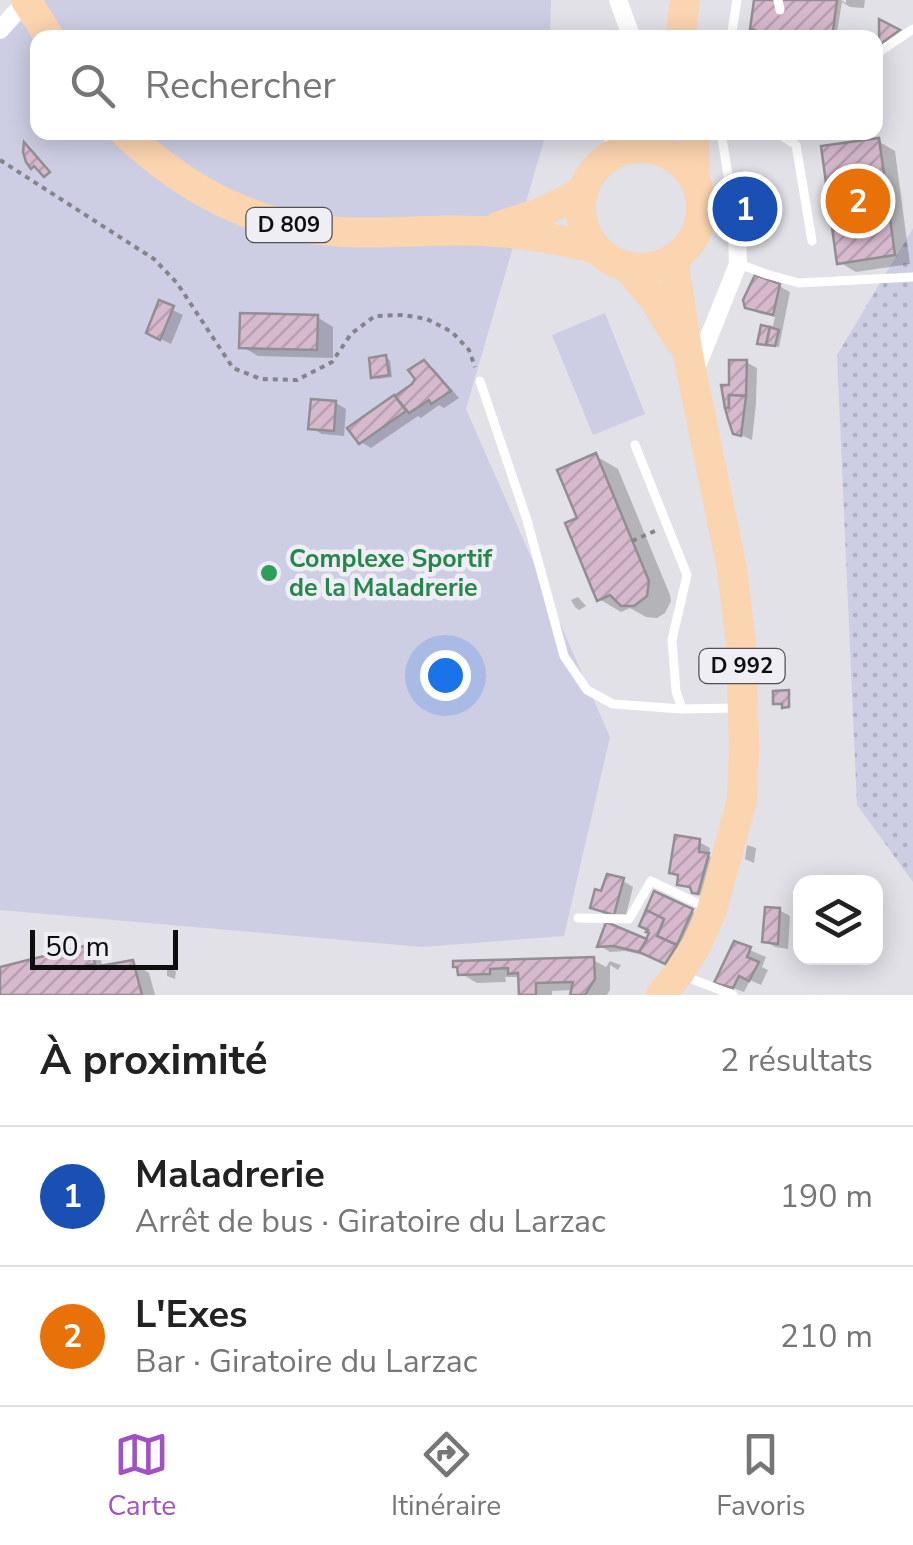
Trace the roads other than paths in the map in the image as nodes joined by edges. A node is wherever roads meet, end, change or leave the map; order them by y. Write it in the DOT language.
graph roads {
  1 [pos="27,0"];
  2 [pos="618,0"];
  3 [pos="737,0"];
  4 [pos="913,29"];
  5 [pos="0,30"];
  6 [pos="45,30"];
  7 [pos="629,30"];
  8 [pos="731,30"];
  9 [pos="883,49"];
  10 [pos="132,140"];
  11 [pos="695,140"];
  12 [pos="722,140"];
  13 [pos="788,140"];
  14 [pos="631,142"];
  15 [pos="584,191"];
  16 [pos="698,194"];
  17 [pos="732,200"];
  18 [pos="481,231"];
  19 [pos="812,241"];
  20 [pos="597,249"];
  21 [pos="673,259"];
  22 [pos="738,264"];
  23 [pos="626,266"];
  24 [pos="913,277"];
  25 [pos="690,367"];
  26 [pos="480,382"];
  27 [pos="635,445"];
  28 [pos="735,708"];
  29 [pos="682,710"];
  30 [pos="712,910"];
  31 [pos="578,918"];
  32 [pos="670,984"];
  33 [pos="733,995"];
  1 -- 5 [label="street"];
  1 -- 6 [label="main road"];
  2 -- 7 [label="street"];
  3 -- 8 [label="lane"];
  4 -- 9 [label="lane"];
  10 -- 18 [label="main road, D 809"];
  11 -- 16 [label="main road"];
  12 -- 17 [label="lane"];
  13 -- 19 [label="lane"];
  14 -- 15 [label="main road"];
  14 -- 16 [label="main road"];
  15 -- 18 [label="main road, D 809"];
  15 -- 20 [label="main road"];
  16 -- 17 [label="street"];
  16 -- 21 [label="main road"];
  17 -- 22 [label="street"];
  18 -- 20 [label="main road, D 809"];
  20 -- 23 [label="main road"];
  21 -- 23 [label="main road"];
  21 -- 25 [label="main road, D 992"];
  22 -- 24 [label="lane"];
  22 -- 25 [label="street"];
  23 -- 25 [label="main road, D 992"];
  25 -- 28 [label="main road, D 992"];
  26 -- 29 [label="lane"];
  27 -- 29 [label="lane"];
  28 -- 29 [label="lane"];
  28 -- 30 [label="main road, D 992"];
  30 -- 31 [label="lane"];
  30 -- 32 [label="main road, D 992"];
  32 -- 33 [label="lane"];
}
